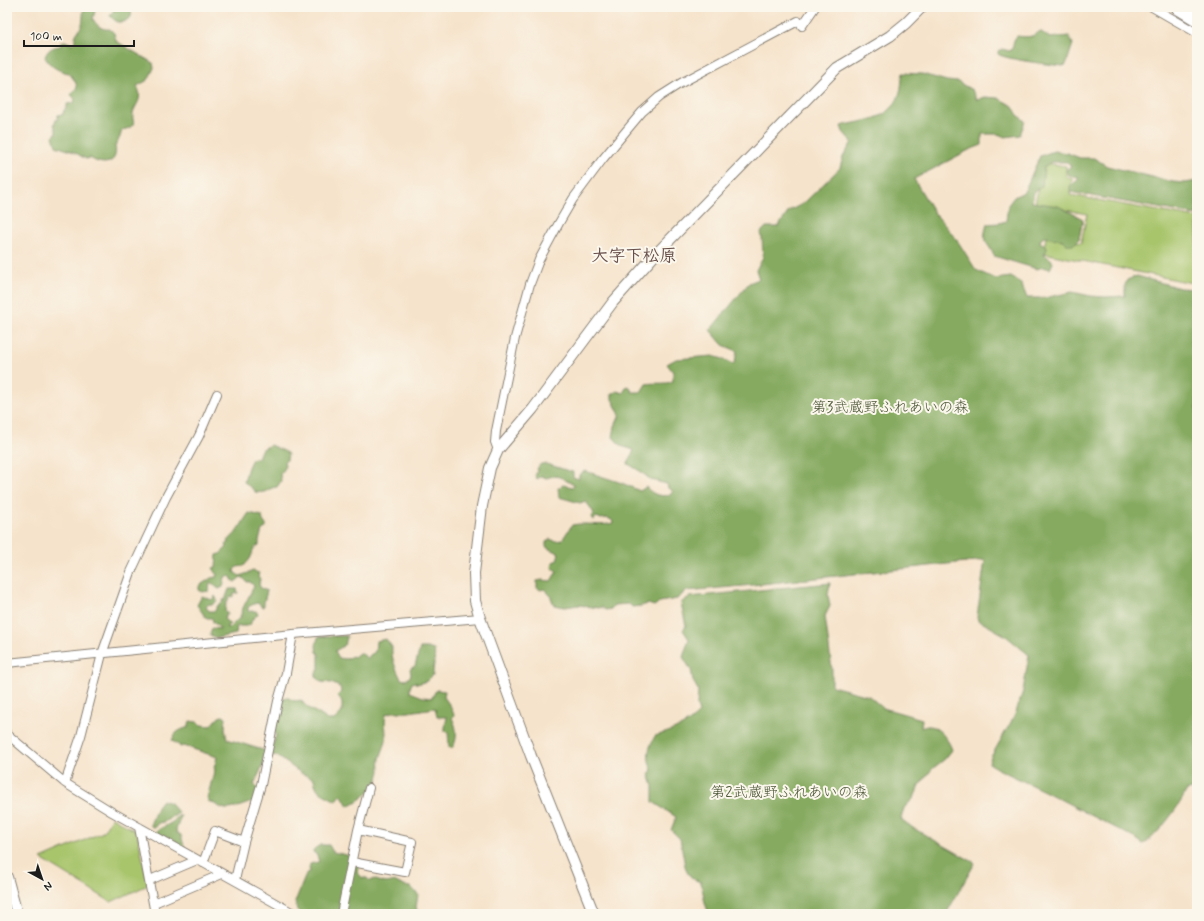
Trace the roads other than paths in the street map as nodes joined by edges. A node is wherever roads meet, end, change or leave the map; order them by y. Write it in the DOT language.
graph roads {
  1 [pos="814,7"];
  2 [pos="922,7"];
  3 [pos="1152,7"];
  4 [pos="1179,7"];
  5 [pos="1197,18"];
  6 [pos="1197,33"];
  7 [pos="217,394"];
  8 [pos="498,450"];
  9 [pos="480,618"];
  10 [pos="293,634"];
  11 [pos="102,654"];
  12 [pos="7,663"];
  13 [pos="7,734"];
  14 [pos="65,784"];
  15 [pos="369,788"];
  16 [pos="139,827"];
  17 [pos="358,830"];
  18 [pos="244,842"];
  19 [pos="200,862"];
  20 [pos="352,862"];
  21 [pos="222,874"];
  22 [pos="7,877"];
  23 [pos="150,880"];
  24 [pos="235,880"];
  25 [pos="154,903"];
  26 [pos="17,914"];
  27 [pos="155,914"];
  28 [pos="295,914"];
  29 [pos="341,914"];
  30 [pos="594,914"];
  1 -- 8 [label="street"];
  2 -- 8 [label="street"];
  3 -- 6 [label="street"];
  4 -- 5 [label="highway"];
  7 -- 11 [label="street"];
  8 -- 9 [label="street"];
  9 -- 10 [label="street"];
  9 -- 30 [label="street"];
  10 -- 11 [label="street"];
  10 -- 18 [label="street"];
  11 -- 12 [label="street"];
  11 -- 14 [label="street"];
  13 -- 14 [label="street"];
  14 -- 16 [label="street"];
  15 -- 17 [label="street"];
  16 -- 19 [label="street"];
  16 -- 23 [label="street"];
  17 -- 20 [label="street"];
  17 -- 20 [label="street"];
  18 -- 19 [label="street"];
  18 -- 24 [label="street"];
  19 -- 21 [label="street"];
  19 -- 23 [label="street"];
  20 -- 29 [label="street"];
  21 -- 24 [label="street"];
  21 -- 25 [label="street"];
  22 -- 26 [label="street"];
  23 -- 25 [label="street"];
  24 -- 28 [label="street"];
  25 -- 27 [label="street"];
}
